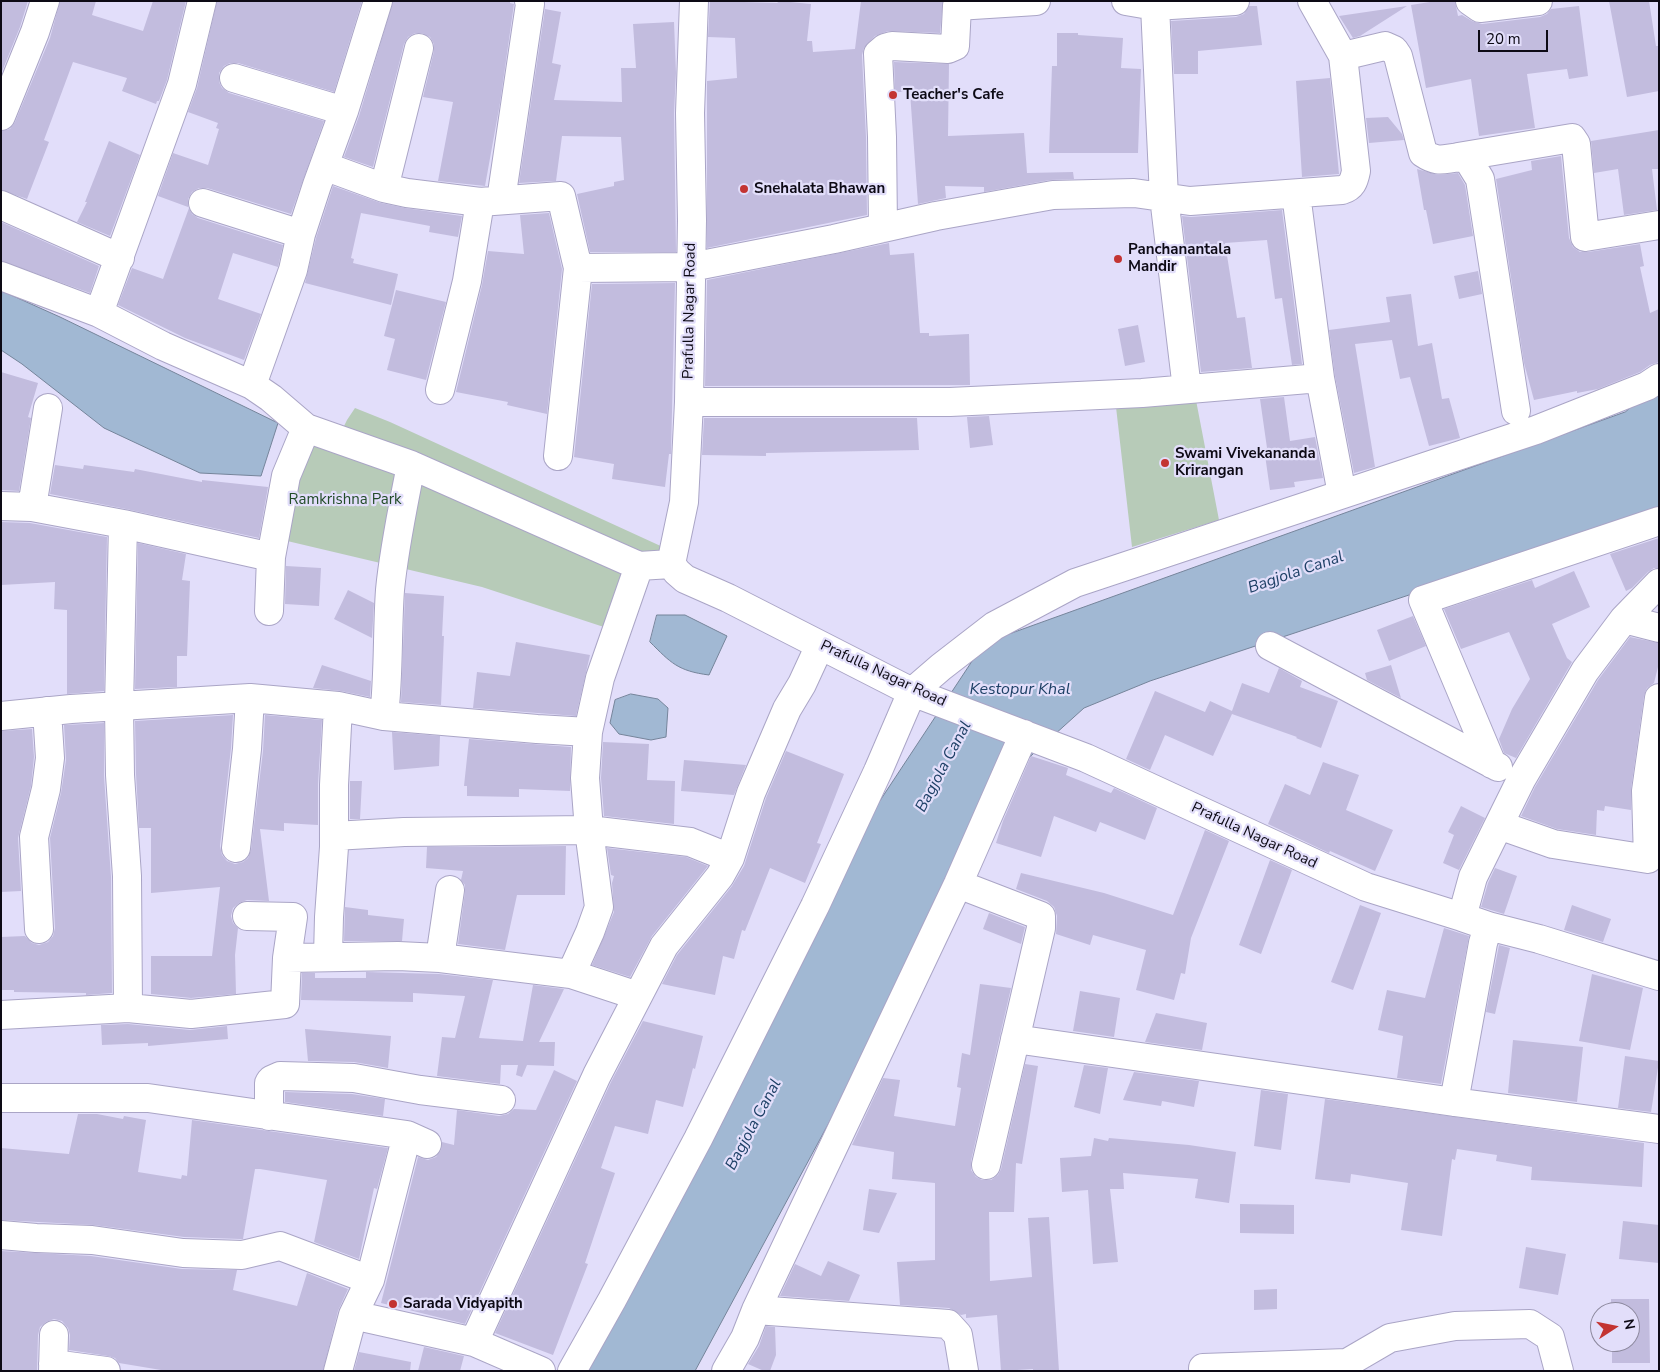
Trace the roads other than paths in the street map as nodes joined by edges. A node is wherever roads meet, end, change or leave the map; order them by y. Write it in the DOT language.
graph roads {
  1 [pos="45,1"];
  2 [pos="202,1"];
  3 [pos="378,1"];
  4 [pos="529,1"];
  5 [pos="694,1"];
  6 [pos="1036,1"];
  7 [pos="1126,1"];
  8 [pos="1235,1"];
  9 [pos="1312,1"];
  10 [pos="1470,1"];
  11 [pos="1538,1"];
  12 [pos="1155,6"];
  13 [pos="419,48"];
  14 [pos="1343,56"];
  15 [pos="234,78"];
  16 [pos="344,111"];
  17 [pos="1,116"];
  18 [pos="1458,157"];
  19 [pos="324,166"];
  20 [pos="384,188"];
  21 [pos="1296,194"];
  22 [pos="1164,197"];
  23 [pos="491,201"];
  24 [pos="203,203"];
  25 [pos="1,204"];
  26 [pos="1659,225"];
  27 [pos="882,228"];
  28 [pos="300,234"];
  29 [pos="120,258"];
  30 [pos="691,267"];
  31 [pos="578,268"];
  32 [pos="1,276"];
  33 [pos="99,313"];
  34 [pos="1320,378"];
  35 [pos="1659,378"];
  36 [pos="252,385"];
  37 [pos="1187,389"];
  38 [pos="440,390"];
  39 [pos="689,402"];
  40 [pos="48,408"];
  41 [pos="1516,411"];
  42 [pos="306,428"];
  43 [pos="558,456"];
  44 [pos="411,466"];
  45 [pos="1342,494"];
  46 [pos="1,506"];
  47 [pos="32,507"];
  48 [pos="1659,521"];
  49 [pos="124,524"];
  50 [pos="271,557"];
  51 [pos="671,564"];
  52 [pos="639,566"];
  53 [pos="1659,583"];
  54 [pos="269,611"];
  55 [pos="1624,619"];
  56 [pos="1659,628"];
  57 [pos="820,645"];
  58 [pos="1270,646"];
  59 [pos="912,692"];
  60 [pos="250,698"];
  61 [pos="1659,698"];
  62 [pos="338,706"];
  63 [pos="119,707"];
  64 [pos="46,711"];
  65 [pos="1,716"];
  66 [pos="384,716"];
  67 [pos="588,732"];
  68 [pos="1024,734"];
  69 [pos="1492,764"];
  70 [pos="1521,780"];
  71 [pos="1499,825"];
  72 [pos="589,830"];
  73 [pos="334,836"];
  74 [pos="236,848"];
  75 [pos="730,858"];
  76 [pos="958,884"];
  77 [pos="450,890"];
  78 [pos="247,916"];
  79 [pos="1462,917"];
  80 [pos="1488,926"];
  81 [pos="39,929"];
  82 [pos="328,956"];
  83 [pos="287,958"];
  84 [pos="440,958"];
  85 [pos="571,974"];
  86 [pos="1659,976"];
  87 [pos="638,996"];
  88 [pos="128,1008"];
  89 [pos="1,1015"];
  90 [pos="1014,1039"];
  91 [pos="1,1098"];
  92 [pos="501,1100"];
  93 [pos="1454,1102"];
  94 [pos="269,1116"];
  95 [pos="1659,1129"];
  96 [pos="986,1165"];
  97 [pos="1,1234"];
  98 [pos="370,1280"];
  99 [pos="756,1310"];
  100 [pos="353,1314"];
  101 [pos="54,1335"];
  102 [pos="474,1342"];
  103 [pos="1346,1367"];
  104 [pos="53,1368"];
  105 [pos="1203,1368"];
  106 [pos="1563,1370"];
  107 [pos="106,1371"];
  108 [pos="338,1371"];
  109 [pos="541,1371"];
  110 [pos="572,1371"];
  111 [pos="726,1371"];
  112 [pos="964,1371"];
  1 -- 17 [label="street"];
  2 -- 29 [label="street"];
  3 -- 16 [label="street"];
  4 -- 23 [label="street"];
  5 -- 30 [label="street, Prafulla Nagar Road"];
  6 -- 27 [label="street"];
  7 -- 12 [label="street"];
  8 -- 12 [label="street"];
  9 -- 14 [label="street"];
  10 -- 11 [label="street"];
  12 -- 22 [label="street"];
  13 -- 20 [label="street"];
  14 -- 18 [label="street"];
  14 -- 21 [label="street"];
  15 -- 16 [label="street"];
  16 -- 19 [label="street"];
  18 -- 26 [label="street"];
  18 -- 41 [label="street"];
  19 -- 20 [label="street"];
  19 -- 28 [label="street"];
  20 -- 23 [label="street"];
  21 -- 22 [label="street"];
  21 -- 34 [label="street"];
  22 -- 27 [label="street"];
  22 -- 37 [label="street"];
  23 -- 31 [label="street"];
  23 -- 38 [label="street"];
  24 -- 28 [label="street"];
  25 -- 29 [label="street"];
  27 -- 30 [label="street"];
  28 -- 36 [label="street"];
  29 -- 33 [label="street"];
  30 -- 31 [label="street"];
  30 -- 39 [label="street, Prafulla Nagar Road"];
  31 -- 43 [label="street"];
  32 -- 33 [label="street"];
  33 -- 36 [label="street"];
  34 -- 37 [label="street"];
  34 -- 45 [label="street"];
  35 -- 45 [label="street"];
  36 -- 42 [label="street"];
  37 -- 39 [label="street"];
  39 -- 51 [label="street, Prafulla Nagar Road"];
  40 -- 47 [label="street"];
  42 -- 44 [label="street"];
  42 -- 50 [label="street"];
  44 -- 52 [label="street"];
  44 -- 66 [label="street"];
  45 -- 59 [label="street"];
  46 -- 47 [label="street"];
  47 -- 49 [label="street"];
  48 -- 69 [label="street"];
  49 -- 50 [label="street"];
  49 -- 63 [label="street"];
  50 -- 54 [label="street"];
  51 -- 52 [label="street"];
  51 -- 57 [label="street, Prafulla Nagar Road"];
  52 -- 67 [label="street"];
  53 -- 55 [label="street"];
  55 -- 56 [label="street"];
  55 -- 70 [label="street"];
  57 -- 59 [label="street, Prafulla Nagar Road"];
  57 -- 75 [label="street"];
  58 -- 69 [label="street"];
  59 -- 68 [label="street, Prafulla Nagar Road"];
  59 -- 110 [label="street"];
  60 -- 62 [label="street"];
  60 -- 63 [label="street"];
  60 -- 74 [label="street"];
  61 -- 71 [label="street"];
  62 -- 66 [label="street"];
  62 -- 73 [label="street"];
  63 -- 64 [label="street"];
  63 -- 88 [label="street"];
  64 -- 65 [label="street"];
  64 -- 81 [label="street"];
  66 -- 67 [label="street"];
  67 -- 72 [label="street"];
  68 -- 76 [label="street"];
  68 -- 79 [label="street, Prafulla Nagar Road"];
  69 -- 70 [label="street"];
  70 -- 71 [label="street"];
  71 -- 79 [label="street"];
  72 -- 73 [label="street"];
  72 -- 75 [label="street"];
  72 -- 85 [label="street"];
  73 -- 82 [label="street"];
  75 -- 87 [label="street"];
  76 -- 90 [label="street"];
  76 -- 99 [label="street"];
  77 -- 84 [label="street"];
  78 -- 83 [label="street"];
  79 -- 80 [label="street, Prafulla Nagar Road"];
  80 -- 86 [label="street, Prafulla Nagar Road"];
  80 -- 93 [label="street"];
  82 -- 83 [label="street"];
  82 -- 84 [label="street"];
  83 -- 88 [label="street"];
  84 -- 85 [label="street"];
  85 -- 87 [label="street"];
  87 -- 102 [label="street"];
  88 -- 89 [label="street"];
  90 -- 93 [label="street"];
  90 -- 96 [label="street"];
  91 -- 94 [label="street"];
  92 -- 94 [label="street"];
  93 -- 95 [label="street"];
  94 -- 98 [label="street"];
  97 -- 98 [label="street"];
  98 -- 100 [label="street"];
  99 -- 111 [label="street"];
  99 -- 112 [label="street"];
  100 -- 102 [label="street"];
  100 -- 108 [label="street"];
  101 -- 104 [label="street"];
  102 -- 109 [label="street"];
  103 -- 105 [label="street"];
  103 -- 106 [label="street"];
  104 -- 107 [label="street"];
}
